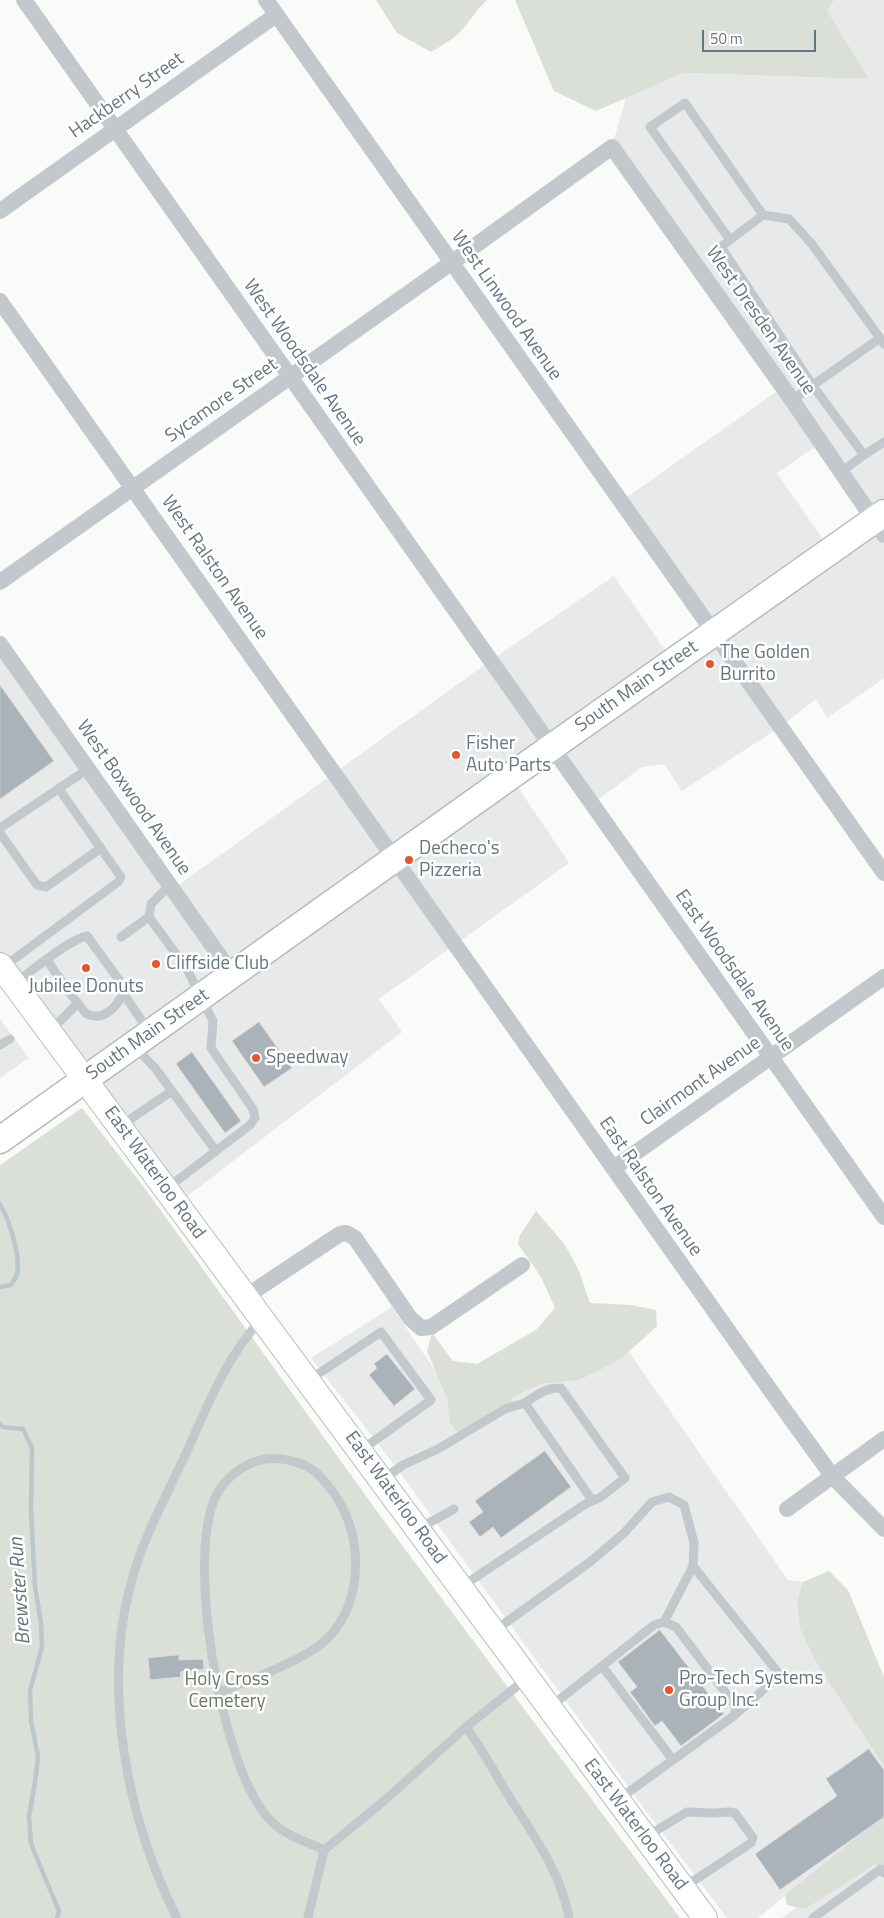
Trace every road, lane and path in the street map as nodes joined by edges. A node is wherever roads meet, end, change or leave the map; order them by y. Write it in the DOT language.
graph roads {
  1 [pos="24,0"];
  2 [pos="266,0"];
  3 [pos="276,15"];
  4 [pos="115,130"];
  5 [pos="612,146"];
  6 [pos="0,211"];
  7 [pos="763,215"];
  8 [pos="730,240"];
  9 [pos="451,263"];
  10 [pos="0,301"];
  11 [pos="882,341"];
  12 [pos="290,378"];
  13 [pos="813,386"];
  14 [pos="792,400"];
  15 [pos="884,442"];
  16 [pos="864,456"];
  17 [pos="841,472"];
  18 [pos="132,488"];
  19 [pos="881,523"];
  20 [pos="0,582"];
  21 [pos="713,634"];
  22 [pos="0,644"];
  23 [pos="552,748"];
  24 [pos="88,769"];
  25 [pos="59,789"];
  26 [pos="0,828"];
  27 [pos="0,833"];
  28 [pos="101,848"];
  29 [pos="394,859"];
  30 [pos="884,873"];
  31 [pos="170,885"];
  32 [pos="148,917"];
  33 [pos="121,937"];
  34 [pos="47,960"];
  35 [pos="5,972"];
  36 [pos="233,974"];
  37 [pos="884,977"];
  38 [pos="123,993"];
  39 [pos="201,997"];
  40 [pos="78,1003"];
  41 [pos="49,1032"];
  42 [pos="10,1038"];
  43 [pos="142,1039"];
  44 [pos="0,1046"];
  45 [pos="772,1057"];
  46 [pos="84,1080"];
  47 [pos="172,1091"];
  48 [pos="120,1126"];
  49 [pos="0,1140"];
  50 [pos="216,1151"];
  51 [pos="614,1168"];
  52 [pos="166,1189"];
  53 [pos="884,1217"];
  54 [pos="522,1265"];
  55 [pos="245,1297"];
  56 [pos="263,1318"];
  57 [pos="308,1380"];
  58 [pos="525,1403"];
  59 [pos="884,1439"];
  60 [pos="360,1450"];
  61 [pos="833,1477"];
  62 [pos="382,1480"];
  63 [pos="592,1500"];
  64 [pos="454,1509"];
  65 [pos="787,1509"];
  66 [pos="418,1529"];
  67 [pos="884,1529"];
  68 [pos="693,1566"];
  69 [pos="460,1587"];
  70 [pos="664,1622"];
  71 [pos="494,1632"];
  72 [pos="602,1666"];
  73 [pos="527,1678"];
  74 [pos="219,1693"];
  75 [pos="549,1707"];
  76 [pos="735,1715"];
  77 [pos="466,1727"];
  78 [pos="673,1760"];
  79 [pos="617,1801"];
  80 [pos="645,1838"];
  81 [pos="324,1850"];
  82 [pos="884,1873"];
  83 [pos="682,1888"];
  84 [pos="815,1917"];
  85 [pos="177,1918"];
  86 [pos="308,1918"];
  87 [pos="569,1918"];
  88 [pos="704,1918"];
  1 -- 4 [label="street, West Woodsdale Avenue"];
  2 -- 3 [label="street, West Linwood Avenue"];
  3 -- 4 [label="street, Hackberry Street"];
  3 -- 9 [label="street, West Linwood Avenue"];
  4 -- 6 [label="street, Hackberry Street"];
  4 -- 12 [label="street, West Woodsdale Avenue"];
  5 -- 9 [label="street, Sycamore Street"];
  5 -- 14 [label="street, West Dresden Avenue"];
  7 -- 8 [label="lane"];
  7 -- 8 [label="lane"];
  7 -- 11 [label="lane"];
  8 -- 13 [label="lane"];
  9 -- 12 [label="street, Sycamore Street"];
  9 -- 21 [label="street, West Linwood Avenue"];
  10 -- 18 [label="street, West Ralston Avenue"];
  11 -- 13 [label="lane"];
  12 -- 18 [label="street, Sycamore Street"];
  12 -- 23 [label="street, West Woodsdale Avenue"];
  13 -- 14 [label="lane"];
  13 -- 16 [label="lane"];
  14 -- 17 [label="street, West Dresden Avenue"];
  15 -- 16 [label="lane"];
  16 -- 17 [label="lane"];
  17 -- 19 [label="street, West Dresden Avenue"];
  18 -- 20 [label="street, Sycamore Street"];
  18 -- 29 [label="street, West Ralston Avenue"];
  19 -- 21 [label="main road, South Main Street"];
  21 -- 23 [label="main road, South Main Street"];
  21 -- 30 [label="street, West Linwood Avenue"];
  22 -- 24 [label="street, West Boxwood Avenue"];
  23 -- 29 [label="main road, South Main Street"];
  23 -- 45 [label="street, East Woodsdale Avenue"];
  24 -- 25 [label="lane"];
  24 -- 31 [label="street, West Boxwood Avenue"];
  25 -- 26 [label="lane"];
  25 -- 28 [label="lane"];
  27 -- 28 [label="lane"];
  28 -- 35 [label="lane"];
  29 -- 36 [label="main road, South Main Street"];
  29 -- 51 [label="street, East Ralston Avenue"];
  31 -- 32 [label="lane"];
  31 -- 36 [label="street, West Boxwood Avenue"];
  32 -- 33 [label="lane"];
  32 -- 39 [label="lane"];
  34 -- 35 [label="lane"];
  34 -- 38 [label="lane"];
  34 -- 40 [label="lane"];
  35 -- 41 [label="main road, East Waterloo Road"];
  36 -- 39 [label="main road, South Main Street"];
  37 -- 45 [label="street, Clairmont Avenue"];
  38 -- 40 [label="lane"];
  38 -- 43 [label="lane"];
  39 -- 43 [label="main road, South Main Street"];
  39 -- 50 [label="lane"];
  40 -- 41 [label="lane"];
  41 -- 46 [label="main road, East Waterloo Road"];
  42 -- 44 [label="lane"];
  43 -- 46 [label="main road, South Main Street"];
  43 -- 47 [label="lane"];
  45 -- 51 [label="street, Clairmont Avenue"];
  45 -- 53 [label="street, East Woodsdale Avenue"];
  46 -- 48 [label="main road, East Waterloo Road"];
  46 -- 49 [label="main road, South Main Street"];
  47 -- 48 [label="lane"];
  47 -- 50 [label="lane"];
  48 -- 52 [label="main road, East Waterloo Road"];
  50 -- 52 [label="lane"];
  51 -- 61 [label="street, East Ralston Avenue"];
  52 -- 55 [label="main road, East Waterloo Road"];
  54 -- 55 [label="street"];
  55 -- 56 [label="main road, East Waterloo Road"];
  56 -- 57 [label="main road, East Waterloo Road"];
  56 -- 85 [label="lane"];
  57 -- 60 [label="main road, East Waterloo Road"];
  57 -- 60 [label="lane"];
  58 -- 62 [label="lane"];
  58 -- 63 [label="lane"];
  58 -- 63 [label="lane"];
  59 -- 61 [label="street"];
  60 -- 62 [label="main road, East Waterloo Road"];
  61 -- 65 [label="street"];
  61 -- 67 [label="street, East Ralston Avenue"];
  62 -- 66 [label="main road, East Waterloo Road"];
  63 -- 69 [label="lane"];
  64 -- 66 [label="lane"];
  66 -- 69 [label="main road, East Waterloo Road"];
  68 -- 70 [label="lane"];
  68 -- 71 [label="lane"];
  68 -- 76 [label="lane"];
  69 -- 71 [label="main road, East Waterloo Road"];
  70 -- 72 [label="lane"];
  70 -- 76 [label="lane"];
  71 -- 73 [label="main road, East Waterloo Road"];
  72 -- 75 [label="lane"];
  72 -- 78 [label="lane"];
  73 -- 75 [label="main road, East Waterloo Road"];
  73 -- 77 [label="lane"];
  74 -- 74 [label="lane"];
  74 -- 81 [label="lane"];
  75 -- 79 [label="main road, East Waterloo Road"];
  76 -- 78 [label="lane"];
  77 -- 81 [label="lane"];
  77 -- 87 [label="lane"];
  78 -- 79 [label="lane"];
  79 -- 80 [label="main road, East Waterloo Road"];
  80 -- 83 [label="main road, East Waterloo Road"];
  80 -- 83 [label="lane"];
  81 -- 86 [label="lane"];
  82 -- 84 [label="lane"];
  83 -- 88 [label="main road, East Waterloo Road"];
}
